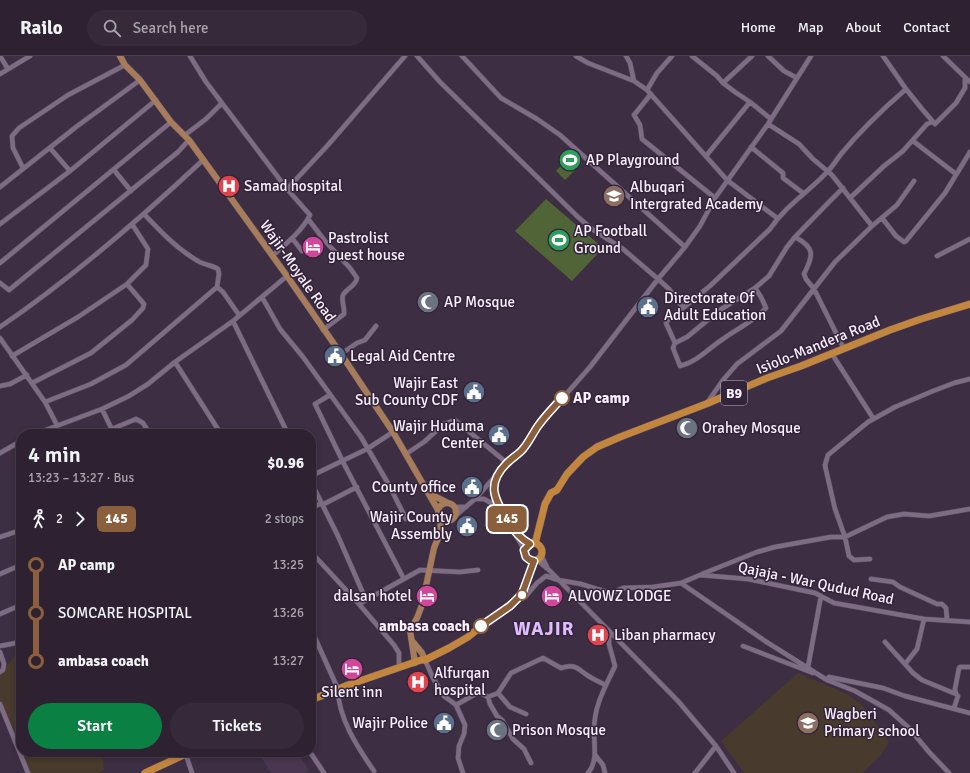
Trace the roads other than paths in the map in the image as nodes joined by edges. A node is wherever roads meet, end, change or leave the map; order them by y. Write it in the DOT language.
graph roads {
  1 [pos="0,56"];
  2 [pos="29,56"];
  3 [pos="120,56"];
  4 [pos="190,56"];
  5 [pos="405,56"];
  6 [pos="417,56"];
  7 [pos="462,56"];
  8 [pos="576,56"];
  9 [pos="626,56"];
  10 [pos="672,56"];
  11 [pos="692,56"];
  12 [pos="752,56"];
  13 [pos="768,56"];
  14 [pos="811,56"];
  15 [pos="882,56"];
  16 [pos="942,56"];
  17 [pos="582,58"];
  18 [pos="125,65"];
  19 [pos="8,69"];
  20 [pos="0,74"];
  21 [pos="797,78"];
  22 [pos="965,78"];
  23 [pos="140,80"];
  24 [pos="634,81"];
  25 [pos="970,82"];
  26 [pos="723,83"];
  27 [pos="906,88"];
  28 [pos="647,90"];
  29 [pos="651,94"];
  30 [pos="156,100"];
  31 [pos="750,102"];
  32 [pos="222,103"];
  33 [pos="771,119"];
  34 [pos="171,122"];
  35 [pos="932,122"];
  36 [pos="768,124"];
  37 [pos="187,138"];
  38 [pos="913,141"];
  39 [pos="751,147"];
  40 [pos="50,148"];
  41 [pos="970,152"];
  42 [pos="706,156"];
  43 [pos="203,160"];
  44 [pos="23,168"];
  45 [pos="114,170"];
  46 [pos="70,171"];
  47 [pos="828,171"];
  48 [pos="956,174"];
  49 [pos="727,180"];
  50 [pos="914,181"];
  51 [pos="0,187"];
  52 [pos="844,188"];
  53 [pos="287,189"];
  54 [pos="131,191"];
  55 [pos="803,193"];
  56 [pos="715,198"];
  57 [pos="850,198"];
  58 [pos="144,214"];
  59 [pos="777,218"];
  60 [pos="882,218"];
  61 [pos="308,219"];
  62 [pos="0,224"];
  63 [pos="132,224"];
  64 [pos="872,226"];
  65 [pos="796,237"];
  66 [pos="292,238"];
  67 [pos="970,239"];
  68 [pos="685,247"];
  69 [pos="302,251"];
  70 [pos="272,256"];
  71 [pos="937,256"];
  72 [pos="0,263"];
  73 [pos="287,276"];
  74 [pos="658,279"];
  75 [pos="0,283"];
  76 [pos="127,284"];
  77 [pos="217,287"];
  78 [pos="755,288"];
  79 [pos="814,289"];
  80 [pos="262,297"];
  81 [pos="970,304"];
  82 [pos="683,308"];
  83 [pos="239,315"];
  84 [pos="233,321"];
  85 [pos="376,326"];
  86 [pos="0,327"];
  87 [pos="323,330"];
  88 [pos="0,338"];
  89 [pos="675,343"];
  90 [pos="844,349"];
  91 [pos="341,354"];
  92 [pos="832,354"];
  93 [pos="12,356"];
  94 [pos="175,362"];
  95 [pos="27,375"];
  96 [pos="970,379"];
  97 [pos="32,383"];
  98 [pos="0,386"];
  99 [pos="330,395"];
  100 [pos="45,402"];
  101 [pos="706,404"];
  102 [pos="102,409"];
  103 [pos="873,418"];
  104 [pos="57,425"];
  105 [pos="47,429"];
  106 [pos="112,429"];
  107 [pos="147,429"];
  108 [pos="218,429"];
  109 [pos="286,429"];
  110 [pos="393,432"];
  111 [pos="16,444"];
  112 [pos="367,449"];
  113 [pos="0,453"];
  114 [pos="406,454"];
  115 [pos="343,462"];
  116 [pos="507,463"];
  117 [pos="316,474"];
  118 [pos="498,475"];
  119 [pos="357,487"];
  120 [pos="316,493"];
  121 [pos="430,494"];
  122 [pos="475,499"];
  123 [pos="448,503"];
  124 [pos="321,504"];
  125 [pos="316,506"];
  126 [pos="454,507"];
  127 [pos="466,507"];
  128 [pos="500,508"];
  129 [pos="970,509"];
  130 [pos="438,510"];
  131 [pos="440,518"];
  132 [pos="406,519"];
  133 [pos="452,519"];
  134 [pos="539,529"];
  135 [pos="441,531"];
  136 [pos="16,532"];
  137 [pos="0,537"];
  138 [pos="845,537"];
  139 [pos="528,549"];
  140 [pos="538,556"];
  141 [pos="316,557"];
  142 [pos="870,559"];
  143 [pos="16,567"];
  144 [pos="430,569"];
  145 [pos="478,570"];
  146 [pos="0,574"];
  147 [pos="529,575"];
  148 [pos="700,575"];
  149 [pos="404,579"];
  150 [pos="871,579"];
  151 [pos="558,580"];
  152 [pos="681,583"];
  153 [pos="522,594"];
  154 [pos="821,596"];
  155 [pos="366,600"];
  156 [pos="359,604"];
  157 [pos="16,607"];
  158 [pos="0,614"];
  159 [pos="924,619"];
  160 [pos="946,620"];
  161 [pos="970,622"];
  162 [pos="610,631"];
  163 [pos="316,640"];
  164 [pos="413,642"];
  165 [pos="885,642"];
  166 [pos="16,643"];
  167 [pos="0,646"];
  168 [pos="743,646"];
  169 [pos="0,652"];
  170 [pos="425,660"];
  171 [pos="415,662"];
  172 [pos="905,664"];
  173 [pos="808,667"];
  174 [pos="970,667"];
  175 [pos="399,668"];
  176 [pos="0,672"];
  177 [pos="826,680"];
  178 [pos="605,685"];
  179 [pos="338,689"];
  180 [pos="498,693"];
  181 [pos="956,694"];
  182 [pos="488,697"];
  183 [pos="316,698"];
  184 [pos="0,704"];
  185 [pos="456,705"];
  186 [pos="954,708"];
  187 [pos="970,713"];
  188 [pos="526,714"];
  189 [pos="16,743"];
  190 [pos="716,746"];
  191 [pos="594,753"];
  192 [pos="22,757"];
  193 [pos="179,757"];
  194 [pos="188,757"];
  195 [pos="313,757"];
  196 [pos="531,763"];
  197 [pos="374,771"];
  198 [pos="945,772"];
  199 [pos="28,773"];
  200 [pos="145,773"];
  201 [pos="192,773"];
  202 [pos="324,773"];
  203 [pos="463,773"];
  204 [pos="588,773"];
  205 [pos="605,773"];
  206 [pos="695,773"];
  207 [pos="734,773"];
  1 -- 19 [label="street"];
  2 -- 19 [label="street"];
  3 -- 18 [label="main road, Wajir-Moyale Road"];
  4 -- 32 [label="street"];
  5 -- 53 [label="street"];
  6 -- 74 [label="street"];
  7 -- 68 [label="street"];
  8 -- 17 [label="street"];
  9 -- 24 [label="street"];
  10 -- 28 [label="street"];
  11 -- 26 [label="street"];
  12 -- 26 [label="street"];
  13 -- 21 [label="street"];
  14 -- 21 [label="street"];
  15 -- 27 [label="street"];
  16 -- 22 [label="street"];
  17 -- 24 [label="street"];
  18 -- 23 [label="main road, Wajir-Moyale Road"];
  18 -- 44 [label="street"];
  19 -- 20 [label="street"];
  21 -- 33 [label="street"];
  22 -- 25 [label="street"];
  22 -- 35 [label="street"];
  23 -- 30 [label="main road, Wajir-Moyale Road"];
  23 -- 40 [label="street"];
  24 -- 28 [label="street"];
  26 -- 31 [label="street"];
  27 -- 35 [label="street"];
  27 -- 47 [label="street"];
  28 -- 29 [label="street"];
  29 -- 42 [label="street"];
  29 -- 56 [label="street"];
  30 -- 34 [label="main road, Wajir-Moyale Road"];
  30 -- 46 [label="street"];
  31 -- 33 [label="street"];
  31 -- 42 [label="street"];
  32 -- 37 [label="street"];
  32 -- 53 [label="street"];
  33 -- 36 [label="street"];
  34 -- 37 [label="main road, Wajir-Moyale Road"];
  34 -- 45 [label="street"];
  35 -- 38 [label="street"];
  36 -- 39 [label="street"];
  36 -- 47 [label="street"];
  37 -- 43 [label="main road, Wajir-Moyale Road"];
  37 -- 54 [label="street"];
  38 -- 48 [label="street"];
  38 -- 57 [label="street"];
  39 -- 49 [label="street"];
  39 -- 55 [label="street"];
  40 -- 44 [label="street"];
  40 -- 46 [label="street"];
  41 -- 48 [label="street"];
  42 -- 49 [label="street"];
  43 -- 58 [label="street"];
  43 -- 70 [label="main road, Wajir-Moyale Road"];
  44 -- 51 [label="street"];
  45 -- 54 [label="street"];
  45 -- 72 [label="street"];
  46 -- 62 [label="street"];
  47 -- 52 [label="street"];
  47 -- 55 [label="street"];
  48 -- 60 [label="street"];
  49 -- 56 [label="street"];
  49 -- 59 [label="street"];
  50 -- 60 [label="street"];
  52 -- 57 [label="street"];
  52 -- 65 [label="street"];
  53 -- 61 [label="street"];
  54 -- 75 [label="street"];
  55 -- 59 [label="street"];
  56 -- 68 [label="street"];
  57 -- 64 [label="street"];
  58 -- 63 [label="street"];
  58 -- 77 [label="street"];
  59 -- 82 [label="street"];
  60 -- 64 [label="street"];
  61 -- 66 [label="street"];
  61 -- 87 [label="street"];
  63 -- 76 [label="street"];
  63 -- 86 [label="street"];
  64 -- 79 [label="street"];
  65 -- 78 [label="street"];
  65 -- 79 [label="street"];
  66 -- 69 [label="street"];
  66 -- 70 [label="street"];
  67 -- 71 [label="street"];
  68 -- 74 [label="street"];
  70 -- 73 [label="main road, Wajir-Moyale Road"];
  73 -- 80 [label="street"];
  73 -- 87 [label="main road, Wajir-Moyale Road"];
  74 -- 82 [label="street"];
  74 -- 116 [label="street"];
  76 -- 93 [label="street"];
  76 -- 97 [label="street"];
  77 -- 83 [label="street"];
  77 -- 100 [label="street"];
  78 -- 89 [label="street"];
  78 -- 89 [label="street"];
  79 -- 90 [label="street"];
  79 -- 101 [label="street"];
  80 -- 83 [label="street"];
  80 -- 99 [label="street"];
  81 -- 90 [label="highway, Isiolo-Mandera Road / B9"];
  82 -- 89 [label="street"];
  83 -- 84 [label="street"];
  84 -- 94 [label="street"];
  84 -- 109 [label="street"];
  85 -- 91 [label="street"];
  87 -- 91 [label="main road, Wajir-Moyale Road"];
  88 -- 93 [label="street"];
  90 -- 92 [label="highway, Isiolo-Mandera Road / B9"];
  91 -- 110 [label="main road, Wajir-Moyale Road"];
  92 -- 101 [label="highway, Isiolo-Mandera Road / B9"];
  92 -- 103 [label="street"];
  93 -- 95 [label="street"];
  94 -- 102 [label="street"];
  94 -- 108 [label="street"];
  95 -- 97 [label="street"];
  95 -- 98 [label="street"];
  96 -- 103 [label="street"];
  97 -- 100 [label="street"];
  99 -- 112 [label="street"];
  99 -- 115 [label="street"];
  100 -- 104 [label="street"];
  101 -- 134 [label="highway, Isiolo-Mandera Road / B9"];
  102 -- 104 [label="street"];
  102 -- 106 [label="street"];
  103 -- 138 [label="street"];
  104 -- 105 [label="street"];
  106 -- 107 [label="street"];
  110 -- 112 [label="street"];
  110 -- 114 [label="main road, Wajir-Moyale Road"];
  111 -- 113 [label="street"];
  112 -- 115 [label="street"];
  112 -- 132 [label="street"];
  114 -- 116 [label="street"];
  114 -- 121 [label="main road, Wajir-Moyale Road"];
  115 -- 117 [label="street"];
  115 -- 119 [label="street"];
  116 -- 118 [label="street"];
  118 -- 122 [label="street"];
  118 -- 128 [label="street"];
  119 -- 124 [label="street"];
  119 -- 149 [label="street"];
  120 -- 124 [label="street"];
  121 -- 123 [label="main road"];
  121 -- 130 [label="main road, Wajir-Moyale Road"];
  122 -- 127 [label="street"];
  122 -- 128 [label="street"];
  123 -- 126 [label="main road"];
  123 -- 130 [label="main road"];
  124 -- 125 [label="street"];
  124 -- 155 [label="street"];
  126 -- 127 [label="street"];
  126 -- 133 [label="main road"];
  127 -- 133 [label="street"];
  128 -- 139 [label="street"];
  129 -- 138 [label="street"];
  130 -- 131 [label="main road"];
  131 -- 133 [label="main road"];
  131 -- 135 [label="main road"];
  133 -- 135 [label="main road"];
  134 -- 139 [label="highway, Isiolo-Mandera Road / B9"];
  134 -- 140 [label="highway, Isiolo-Mandera Road / B9"];
  135 -- 144 [label="main road"];
  136 -- 137 [label="street"];
  138 -- 142 [label="street"];
  138 -- 148 [label="street"];
  139 -- 140 [label="highway"];
  139 -- 140 [label="highway"];
  139 -- 147 [label="highway, Isiolo-Mandera Road / B9"];
  140 -- 147 [label="highway, Isiolo-Mandera Road / B9"];
  140 -- 151 [label="street"];
  141 -- 156 [label="street"];
  143 -- 146 [label="street"];
  144 -- 145 [label="street"];
  144 -- 149 [label="street"];
  144 -- 164 [label="main road"];
  147 -- 153 [label="highway, Isiolo-Mandera Road / B9"];
  148 -- 152 [label="street, Qajaja - War Qudud Road"];
  148 -- 154 [label="street, Qajaja - War Qudud Road"];
  149 -- 155 [label="street"];
  150 -- 160 [label="street"];
  151 -- 152 [label="street, Qajaja - War Qudud Road"];
  151 -- 153 [label="street, Qajaja - War Qudud Road"];
  151 -- 162 [label="street"];
  152 -- 173 [label="street"];
  153 -- 170 [label="highway, Isiolo-Mandera Road / B9"];
  154 -- 159 [label="street, Qajaja - War Qudud Road"];
  154 -- 173 [label="street"];
  155 -- 156 [label="street"];
  156 -- 175 [label="street"];
  157 -- 158 [label="street"];
  159 -- 160 [label="street, Qajaja - War Qudud Road"];
  159 -- 172 [label="street"];
  160 -- 161 [label="street, Qajaja - War Qudud Road"];
  162 -- 178 [label="street"];
  162 -- 190 [label="street"];
  163 -- 179 [label="street"];
  164 -- 170 [label="main road"];
  164 -- 171 [label="main road"];
  165 -- 172 [label="street"];
  166 -- 167 [label="street"];
  168 -- 177 [label="street"];
  169 -- 176 [label="street"];
  170 -- 171 [label="highway, Isiolo-Mandera Road / B9"];
  170 -- 185 [label="street"];
  171 -- 175 [label="highway, Isiolo-Mandera Road / B9"];
  172 -- 181 [label="street"];
  173 -- 177 [label="street"];
  174 -- 181 [label="street"];
  175 -- 179 [label="highway, Isiolo-Mandera Road / B9"];
  177 -- 186 [label="street"];
  177 -- 198 [label="street"];
  178 -- 180 [label="street"];
  178 -- 191 [label="street"];
  179 -- 183 [label="highway, Isiolo-Mandera Road / B9"];
  179 -- 197 [label="street"];
  180 -- 182 [label="street"];
  180 -- 188 [label="street"];
  181 -- 186 [label="street"];
  182 -- 185 [label="street"];
  182 -- 196 [label="street"];
  184 -- 189 [label="street"];
  185 -- 203 [label="street"];
  186 -- 187 [label="street"];
  190 -- 206 [label="street"];
  190 -- 207 [label="street"];
  191 -- 204 [label="street"];
  191 -- 205 [label="street"];
  192 -- 199 [label="street"];
  193 -- 200 [label="highway"];
  194 -- 201 [label="street"];
  195 -- 202 [label="street"];
}
